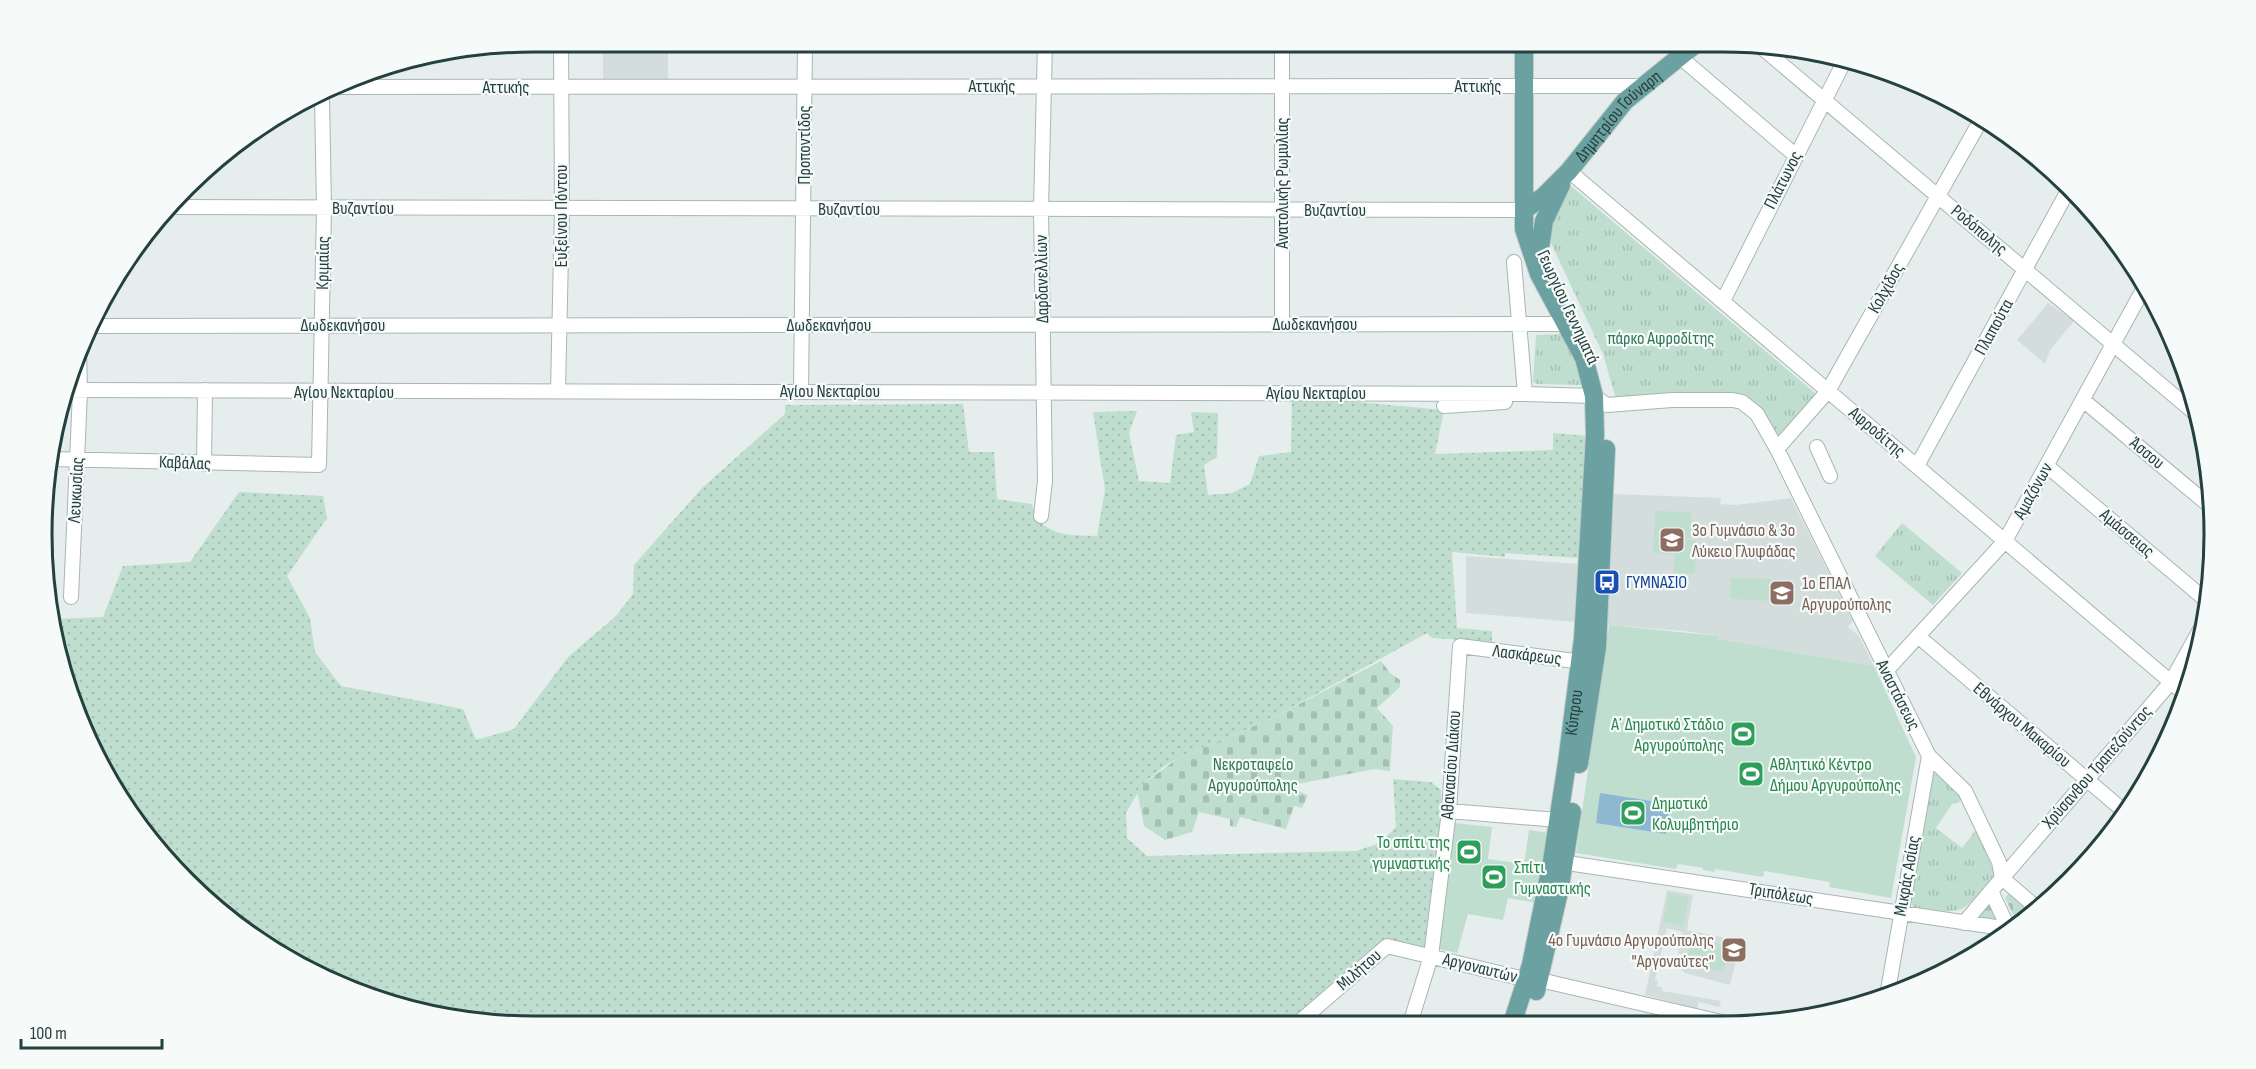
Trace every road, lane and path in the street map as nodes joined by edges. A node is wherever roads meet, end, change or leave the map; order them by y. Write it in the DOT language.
graph roads {
  1 [pos="561,52"];
  2 [pos="805,52"];
  3 [pos="1045,52"];
  4 [pos="1282,52"];
  5 [pos="1524,52"];
  6 [pos="1686,52"];
  7 [pos="1772,56"];
  8 [pos="1680,57"];
  9 [pos="1841,68"];
  10 [pos="1045,86"];
  11 [pos="1282,86"];
  12 [pos="1524,86"];
  13 [pos="1643,86"];
  14 [pos="355,87"];
  15 [pos="560,87"];
  16 [pos="804,87"];
  17 [pos="1825,100"];
  18 [pos="322,102"];
  19 [pos="1977,126"];
  20 [pos="1795,155"];
  21 [pos="1569,171"];
  22 [pos="1938,196"];
  23 [pos="2065,197"];
  24 [pos="182,207"];
  25 [pos="324,208"];
  26 [pos="562,208"];
  27 [pos="804,209"];
  28 [pos="1041,209"];
  29 [pos="1282,209"];
  30 [pos="1524,210"];
  31 [pos="1540,248"];
  32 [pos="1514,262"];
  33 [pos="2026,270"];
  34 [pos="2140,296"];
  35 [pos="1723,301"];
  36 [pos="1282,324"];
  37 [pos="1518,324"];
  38 [pos="1568,324"];
  39 [pos="322,325"];
  40 [pos="559,325"];
  41 [pos="802,325"];
  42 [pos="1042,325"];
  43 [pos="100,326"];
  44 [pos="2114,344"];
  45 [pos="205,390"];
  46 [pos="1828,390"];
  47 [pos="75,391"];
  48 [pos="558,391"];
  49 [pos="801,391"];
  50 [pos="322,392"];
  51 [pos="1043,392"];
  52 [pos="1525,394"];
  53 [pos="73,396"];
  54 [pos="2083,400"];
  55 [pos="1600,401"];
  56 [pos="2186,405"];
  57 [pos="1444,406"];
  58 [pos="1817,447"];
  59 [pos="1777,449"];
  60 [pos="59,459"];
  61 [pos="78,459"];
  62 [pos="204,464"];
  63 [pos="319,465"];
  64 [pos="1917,466"];
  65 [pos="2048,466"];
  66 [pos="1830,476"];
  67 [pos="2202,499"];
  68 [pos="1041,516"];
  69 [pos="2005,541"];
  70 [pos="2199,594"];
  71 [pos="71,597"];
  72 [pos="1919,637"];
  73 [pos="1460,646"];
  74 [pos="2189,649"];
  75 [pos="1588,662"];
  76 [pos="1886,671"];
  77 [pos="2171,682"];
  78 [pos="2178,688"];
  79 [pos="1929,756"];
  80 [pos="2086,779"];
  81 [pos="2119,807"];
  82 [pos="1449,811"];
  83 [pos="1558,820"];
  84 [pos="1558,862"];
  85 [pos="2002,878"];
  86 [pos="1991,891"];
  87 [pos="2031,903"];
  88 [pos="1900,913"];
  89 [pos="1964,923"];
  90 [pos="2006,923"];
  91 [pos="1998,929"];
  92 [pos="1431,956"];
  93 [pos="1534,980"];
  94 [pos="1892,985"];
  95 [pos="1307,1016"];
  96 [pos="1412,1016"];
  97 [pos="1516,1016"];
  98 [pos="1526,1016"];
  99 [pos="1695,1016"];
  1 -- 15 [label="street, Ευξείνου Πόντου"];
  2 -- 16 [label="street, Προποντίδος"];
  3 -- 10 [label="street, Δαρδανελλίων"];
  4 -- 11 [label="street, Ανατολικής Ρωμυλίας"];
  5 -- 12 [label="main road, Γεωργίου Γεννηματά"];
  6 -- 8 [label="main road, Δημητρίου Γούναρη"];
  7 -- 17 [label="street, Ροδόπολης"];
  8 -- 13 [label="main road, Δημητρίου Γούναρη"];
  8 -- 20 [label="street"];
  9 -- 17 [label="street, Πλάτωνος"];
  10 -- 11 [label="street, Αττικής"];
  10 -- 16 [label="street, Αττικής"];
  10 -- 28 [label="street, Δαρδανελλίων"];
  11 -- 12 [label="street, Αττικής"];
  11 -- 29 [label="street, Ανατολικής Ρωμυλίας"];
  12 -- 13 [label="street, Αττικής"];
  12 -- 30 [label="main road, Γεωργίου Γεννηματά"];
  13 -- 21 [label="main road, Δημητρίου Γούναρη"];
  14 -- 15 [label="street, Αττικής"];
  15 -- 16 [label="street, Αττικής"];
  15 -- 26 [label="street, Ευξείνου Πόντου"];
  16 -- 27 [label="street, Προποντίδος"];
  17 -- 20 [label="street, Πλάτωνος"];
  17 -- 22 [label="street, Ροδόπολης"];
  18 -- 25 [label="street, Κριμαίας"];
  19 -- 22 [label="street, Κολχίδος"];
  20 -- 35 [label="street, Πλάτωνος"];
  21 -- 30 [label="main road"];
  21 -- 31 [label="main road"];
  21 -- 35 [label="street, Αφροδίτης"];
  22 -- 33 [label="street, Ροδόπολης"];
  22 -- 46 [label="street, Κολχίδος"];
  23 -- 33 [label="street, Πλαπούτα"];
  24 -- 25 [label="street, Βυζαντίου"];
  25 -- 26 [label="street, Βυζαντίου"];
  25 -- 39 [label="street, Κριμαίας"];
  26 -- 27 [label="street, Βυζαντίου"];
  26 -- 40 [label="street, Ευξείνου Πόντου"];
  27 -- 28 [label="street, Βυζαντίου"];
  27 -- 41 [label="street, Προποντίδος"];
  28 -- 29 [label="street, Βυζαντίου"];
  28 -- 42 [label="street, Δαρδανελλίων"];
  29 -- 30 [label="street, Βυζαντίου"];
  29 -- 36 [label="street, Ανατολικής Ρωμυλίας"];
  30 -- 31 [label="main road, Γεωργίου Γεννηματά"];
  30 -- 38 [label="main road, Γεωργίου Γεννηματά"];
  31 -- 55 [label="main road, Γεωργίου Γεννηματά"];
  32 -- 37 [label="street, Γεωργίου Γεννηματά"];
  33 -- 44 [label="street, Ροδόπολης"];
  33 -- 64 [label="street, Πλαπούτα"];
  34 -- 44 [label="street, Αμαζόνων"];
  35 -- 46 [label="street, Αφροδίτης"];
  36 -- 37 [label="street, Δωδεκανήσου"];
  36 -- 42 [label="street, Δωδεκανήσου"];
  37 -- 38 [label="street, Δωδεκανήσου"];
  37 -- 52 [label="street, Γεωργίου Γεννηματά"];
  38 -- 55 [label="main road, Γεωργίου Γεννηματά"];
  39 -- 40 [label="street, Δωδεκανήσου"];
  39 -- 43 [label="street, Δωδεκανήσου"];
  39 -- 50 [label="street, Κριμαίας"];
  40 -- 41 [label="street, Δωδεκανήσου"];
  40 -- 48 [label="street, Ευξείνου Πόντου"];
  41 -- 42 [label="street, Δωδεκανήσου"];
  41 -- 49 [label="street, Προποντίδος"];
  42 -- 51 [label="street, Δαρδανελλίων"];
  44 -- 54 [label="street, Αμαζόνων"];
  44 -- 56 [label="street, Ροδόπολης"];
  45 -- 47 [label="street, Αγίου Νεκταρίου"];
  45 -- 50 [label="street, Αγίου Νεκταρίου"];
  45 -- 62 [label="street"];
  46 -- 59 [label="street, Κολχίδος"];
  46 -- 64 [label="street, Αφροδίτης"];
  48 -- 49 [label="street, Αγίου Νεκταρίου"];
  48 -- 50 [label="street, Αγίου Νεκταρίου"];
  49 -- 51 [label="street, Αγίου Νεκταρίου"];
  50 -- 63 [label="street, Κριμαίας"];
  51 -- 52 [label="street, Αγίου Νεκταρίου"];
  51 -- 68 [label="street, Δαρδανελλίων"];
  52 -- 55 [label="street, Αγίου Νεκταρίου"];
  52 -- 57 [label="street"];
  53 -- 61 [label="street, Λευκωσίας"];
  54 -- 65 [label="street, Αμαζόνων"];
  54 -- 67 [label="street, Άσσου"];
  55 -- 59 [label="street, Αγίου Νεκταρίου"];
  55 -- 75 [label="main road, Κύπρου"];
  58 -- 66 [label="street"];
  59 -- 76 [label="street, Αναστάσεως"];
  60 -- 61 [label="street, Καβάλας"];
  61 -- 62 [label="street, Καβάλας"];
  61 -- 71 [label="street, Λευκωσίας"];
  62 -- 63 [label="street, Καβάλας"];
  64 -- 69 [label="street, Αφροδίτης"];
  65 -- 69 [label="street, Αμαζόνων"];
  65 -- 70 [label="street, Αμάσσειας"];
  69 -- 72 [label="street, Αμαζόνων"];
  69 -- 77 [label="street, Αφροδίτης"];
  72 -- 76 [label="street, Αμαζόνων"];
  72 -- 80 [label="street, Εθνάρχου Μακαρίου"];
  73 -- 75 [label="street, Λασκάρεως"];
  73 -- 82 [label="street, Αθανασίου Διάκου"];
  74 -- 77 [label="street, Χρύσανθου Τραπεζούντος"];
  75 -- 83 [label="main road, Κύπρου"];
  75 -- 84 [label="main road, Κύπρου"];
  76 -- 79 [label="street, Αναστάσεως"];
  77 -- 78 [label="street, Αφροδίτης"];
  77 -- 80 [label="street, Χρύσανθου Τραπεζούντος"];
  79 -- 85 [label="street, Αναστάσεως"];
  79 -- 88 [label="street, Μικράς Ασίας"];
  80 -- 81 [label="street, Εθνάρχου Μακαρίου"];
  80 -- 85 [label="street, Χρύσανθου Τραπεζούντος"];
  82 -- 83 [label="street"];
  82 -- 92 [label="street, Αθανασίου Διάκου"];
  83 -- 84 [label="main road, Κύπρου"];
  84 -- 88 [label="street, Τριπόλεως"];
  84 -- 93 [label="main road, Κύπρου"];
  85 -- 86 [label="street"];
  85 -- 87 [label="street"];
  86 -- 89 [label="street"];
  86 -- 90 [label="street"];
  88 -- 89 [label="street, Τριπόλεως"];
  88 -- 94 [label="street, Μικράς Ασίας"];
  89 -- 91 [label="street, Τριπόλεως"];
  92 -- 93 [label="street, Αργοναυτών"];
  92 -- 95 [label="street, Μιλήτου"];
  92 -- 96 [label="street, Αθανασίου Διάκου"];
  93 -- 97 [label="main road, Κύπρου"];
  93 -- 98 [label="main road, Κύπρου"];
  93 -- 99 [label="street, Αργοναυτών"];
}
